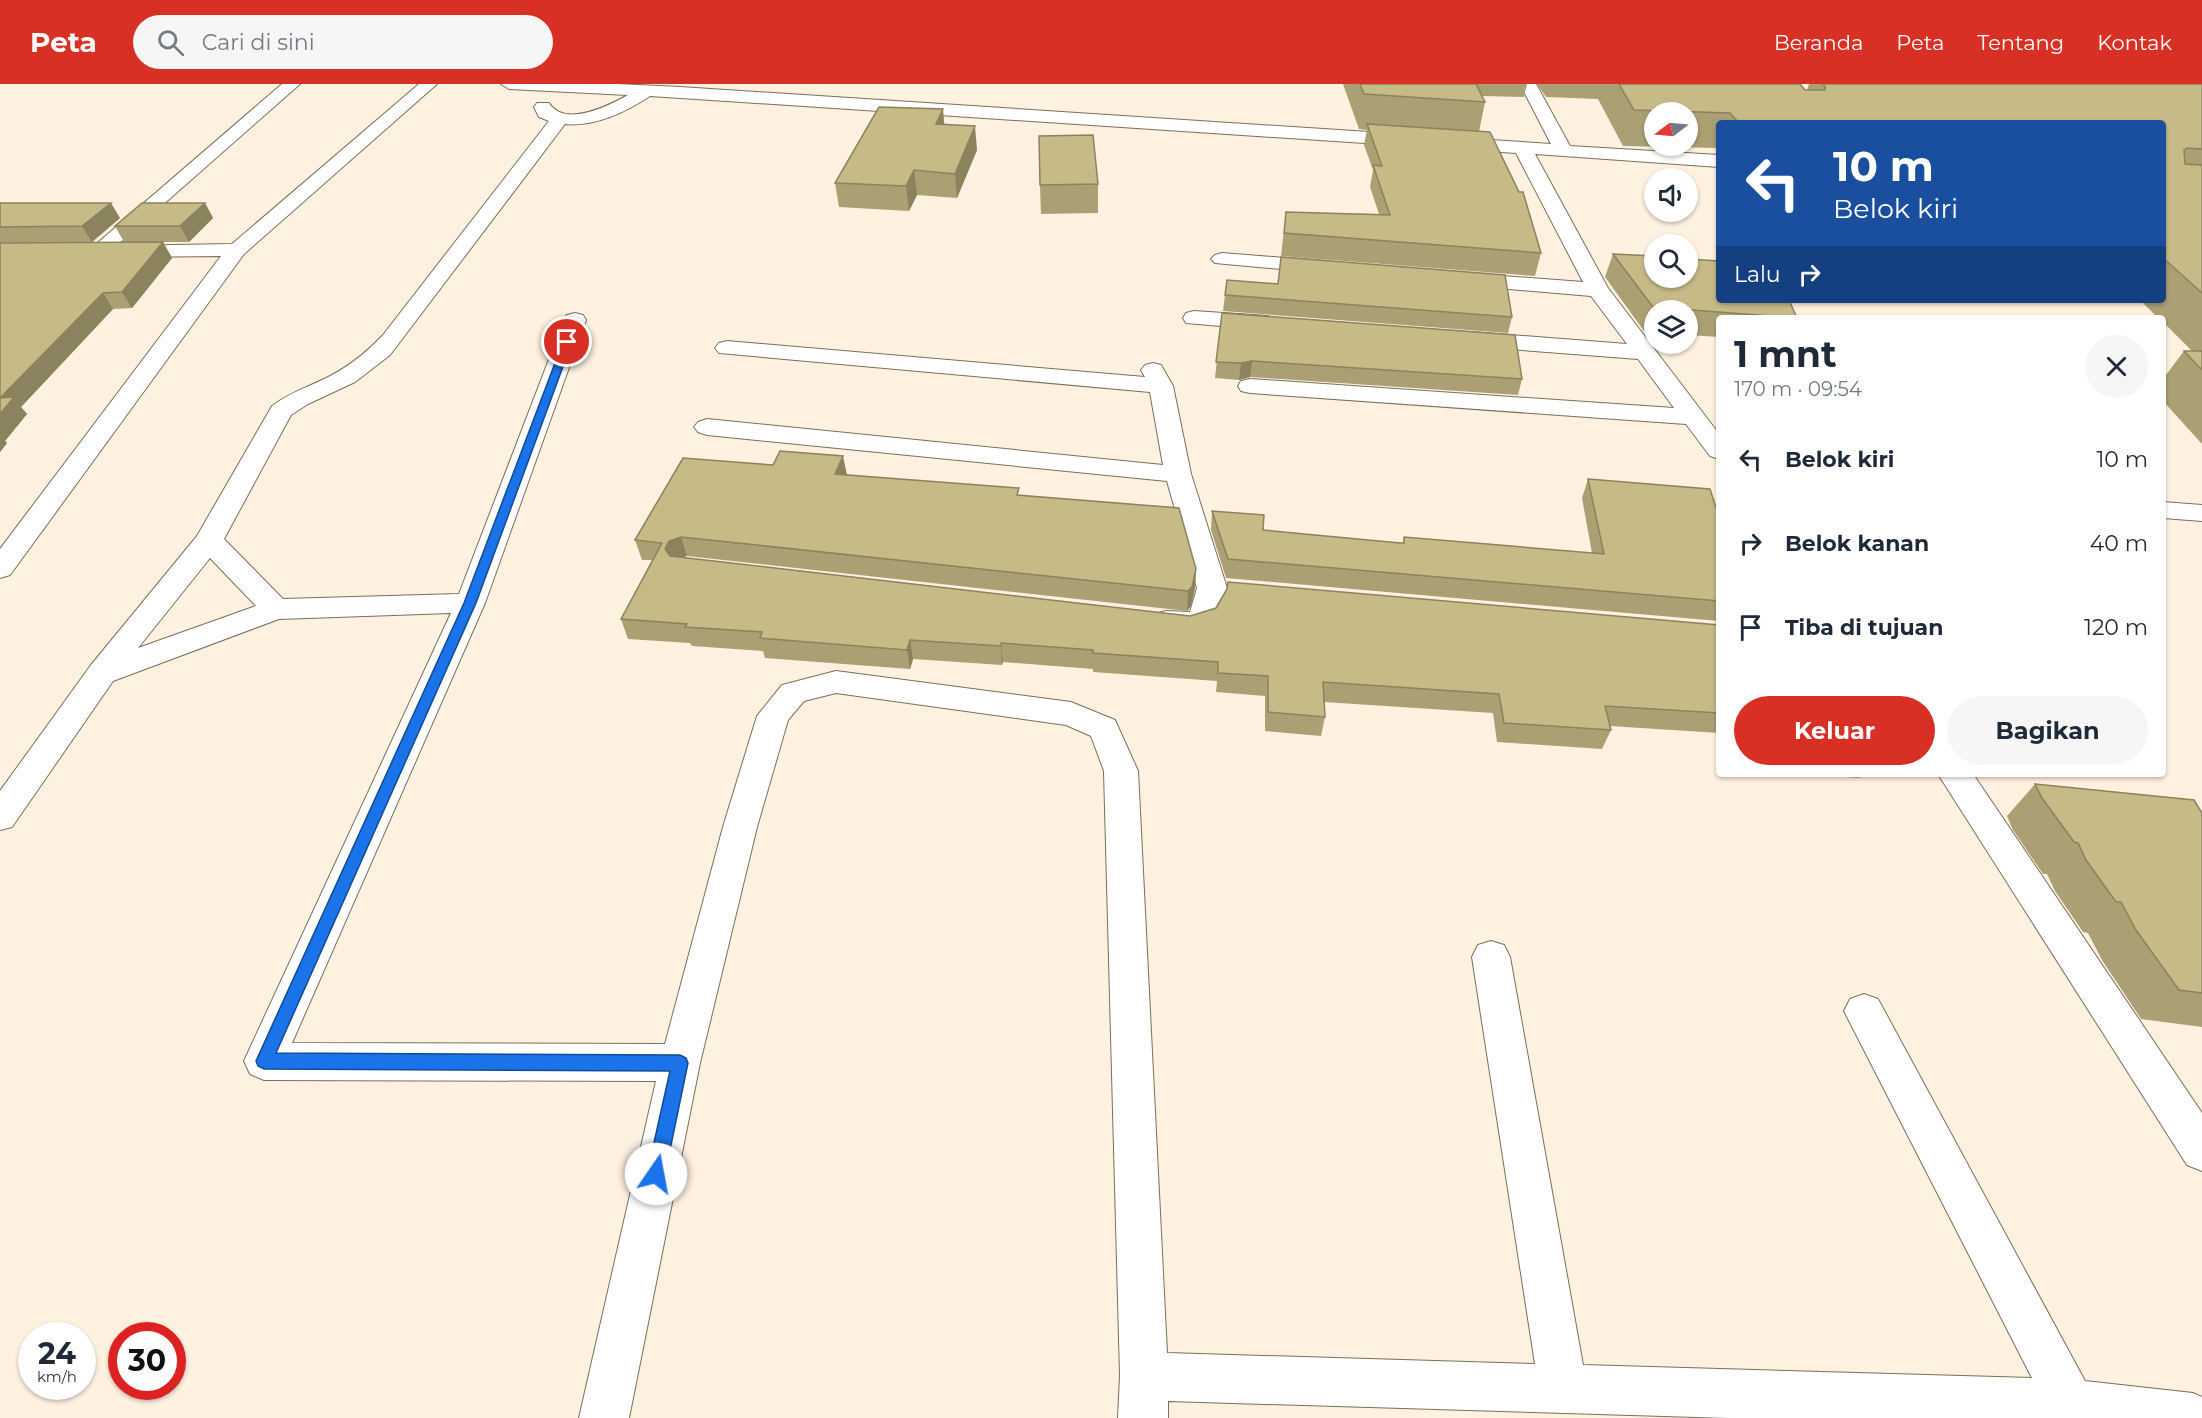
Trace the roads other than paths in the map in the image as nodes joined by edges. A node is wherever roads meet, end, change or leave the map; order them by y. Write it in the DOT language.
graph roads {
  1 [pos="291,84"];
  2 [pos="429,84"];
  3 [pos="508,84"];
  4 [pos="1528,84"];
  5 [pos="545,86"];
  6 [pos="646,91"];
  7 [pos="560,120"];
  8 [pos="1523,149"];
  9 [pos="1564,152"];
  10 [pos="1716,161"];
  11 [pos="237,250"];
  12 [pos="74,252"];
  13 [pos="97,252"];
  14 [pos="1222,259"];
  15 [pos="1340,269"];
  16 [pos="1445,278"];
  17 [pos="1598,290"];
  18 [pos="1194,318"];
  19 [pos="575,320"];
  20 [pos="1288,325"];
  21 [pos="1454,338"];
  22 [pos="727,348"];
  23 [pos="1643,352"];
  24 [pos="1250,386"];
  25 [pos="1693,417"];
  26 [pos="707,427"];
  27 [pos="1716,447"];
  28 [pos="1178,474"];
  29 [pos="2166,510"];
  30 [pos="2202,513"];
  31 [pos="209,540"];
  32 [pos="0,569"];
  33 [pos="470,603"];
  34 [pos="276,609"];
  35 [pos="1142,618"];
  36 [pos="102,673"];
  37 [pos="1958,777"];
  38 [pos="0,817"];
  39 [pos="1491,957"];
  40 [pos="1864,1011"];
  41 [pos="680,1063"];
  42 [pos="2202,1150"];
  43 [pos="1563,1388"];
  44 [pos="1143,1397"];
  45 [pos="2071,1404"];
  46 [pos="604,1418"];
  47 [pos="2193,1418"];
  1 -- 13 [label="street"];
  2 -- 11 [label="street"];
  3 -- 5 [label="street"];
  4 -- 9 [label="street"];
  5 -- 6 [label="street"];
  5 -- 7 [label="street"];
  6 -- 7 [label="street"];
  6 -- 8 [label="street"];
  7 -- 31 [label="street"];
  8 -- 9 [label="street"];
  8 -- 17 [label="street"];
  9 -- 10 [label="street"];
  11 -- 13 [label="street"];
  11 -- 32 [label="street"];
  12 -- 13 [label="street"];
  14 -- 15 [label="street"];
  16 -- 17 [label="street"];
  17 -- 23 [label="street"];
  18 -- 20 [label="street"];
  19 -- 33 [label="street"];
  21 -- 23 [label="street"];
  22 -- 28 [label="street"];
  23 -- 25 [label="street"];
  24 -- 25 [label="street"];
  25 -- 27 [label="street"];
  26 -- 28 [label="street"];
  28 -- 35 [label="street"];
  29 -- 30 [label="street"];
  31 -- 34 [label="street"];
  31 -- 36 [label="street"];
  33 -- 34 [label="street"];
  33 -- 41 [label="street"];
  34 -- 36 [label="street"];
  36 -- 38 [label="street"];
  37 -- 42 [label="street"];
  39 -- 43 [label="street"];
  40 -- 45 [label="street"];
  41 -- 44 [label="street"];
  41 -- 46 [label="street"];
  43 -- 44 [label="street"];
  43 -- 45 [label="street"];
  45 -- 47 [label="street"];
}
